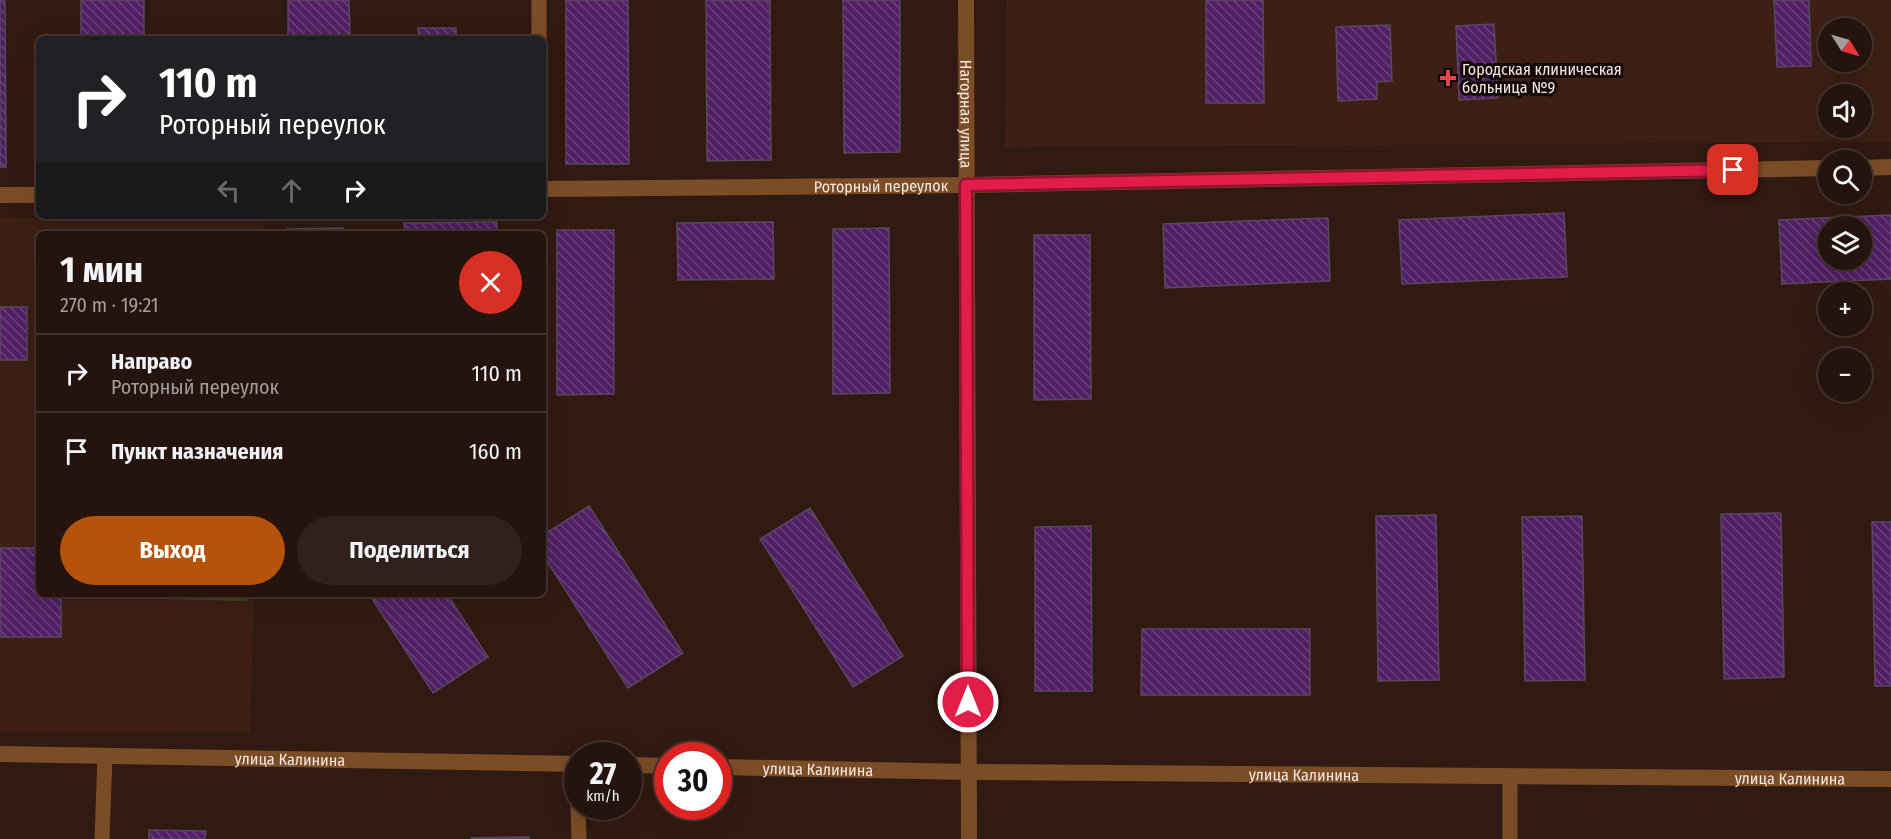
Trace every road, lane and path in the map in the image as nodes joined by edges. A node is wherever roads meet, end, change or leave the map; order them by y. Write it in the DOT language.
graph roads {
  1 [pos="539,0"];
  2 [pos="966,0"];
  3 [pos="539,36"];
  4 [pos="1891,167"];
  5 [pos="1818,168"];
  6 [pos="1872,168"];
  7 [pos="966,185"];
  8 [pos="546,189"];
  9 [pos="0,195"];
  10 [pos="36,195"];
  11 [pos="0,754"];
  12 [pos="105,756"];
  13 [pos="564,764"];
  14 [pos="732,767"];
  15 [pos="969,772"];
  16 [pos="1510,776"];
  17 [pos="1891,779"];
  18 [pos="578,820"];
  19 [pos="102,839"];
  20 [pos="579,839"];
  21 [pos="969,839"];
  22 [pos="1510,839"];
  1 -- 3 [label="lane"];
  2 -- 7 [label="street, Нагорная улица"];
  4 -- 6 [label="street"];
  5 -- 7 [label="street, Роторный переулок"];
  7 -- 8 [label="street, Роторный переулок"];
  7 -- 15 [label="street, Нагорная улица"];
  9 -- 10 [label="street"];
  11 -- 12 [label="street, улица Калинина"];
  12 -- 13 [label="street, улица Калинина"];
  12 -- 19 [label="lane"];
  14 -- 15 [label="street, улица Калинина"];
  15 -- 16 [label="street, улица Калинина"];
  15 -- 21 [label="street, Нагорная улица"];
  16 -- 17 [label="street, улица Калинина"];
  16 -- 22 [label="lane"];
  18 -- 20 [label="lane"];
}
